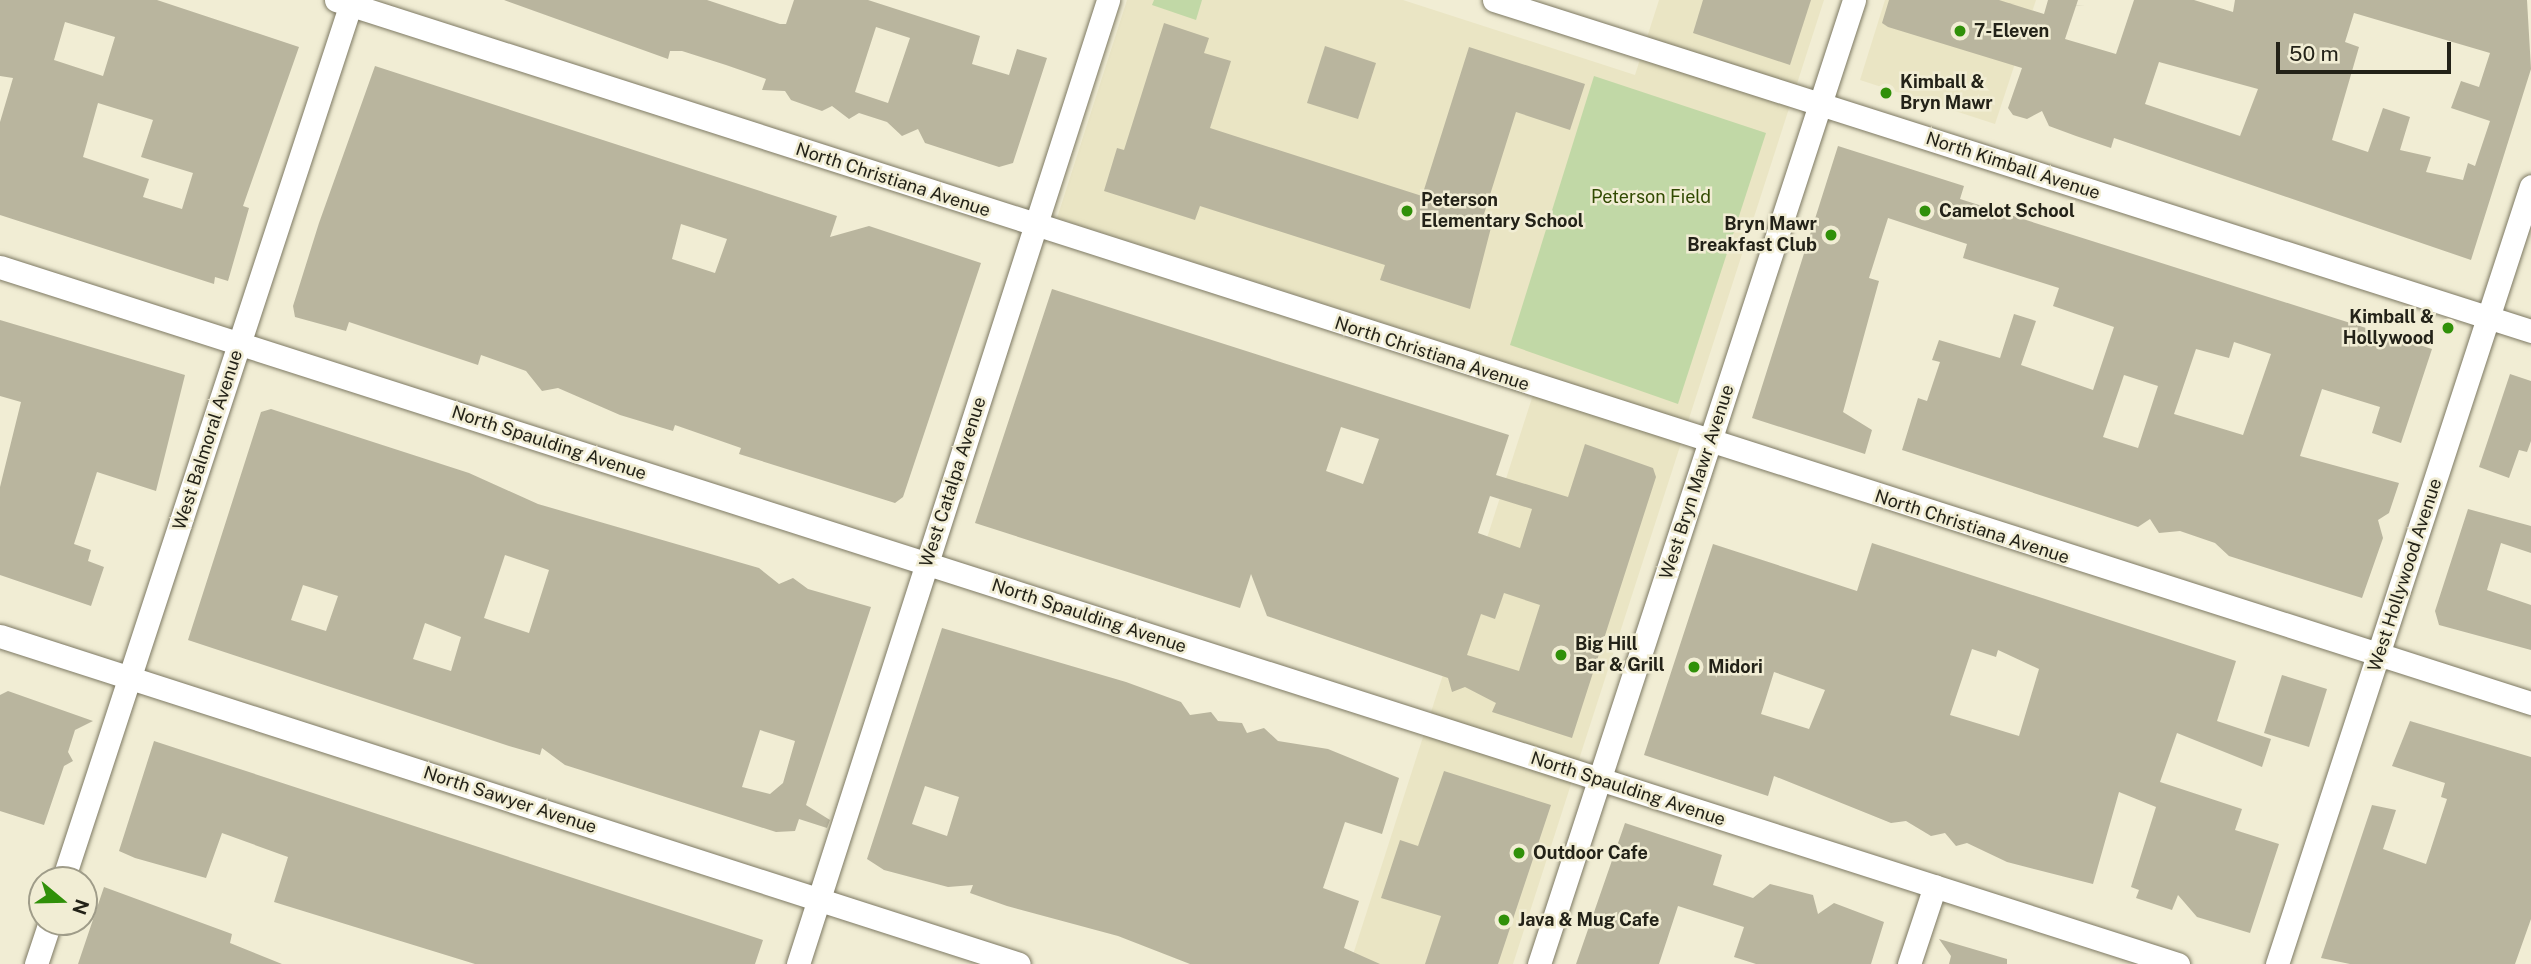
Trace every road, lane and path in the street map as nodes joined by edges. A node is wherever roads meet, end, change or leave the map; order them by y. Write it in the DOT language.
graph roads {
  1 [pos="1108,0"];
  2 [pos="1494,0"];
  3 [pos="1854,0"];
  4 [pos="346,2"];
  5 [pos="1820,105"];
  6 [pos="2531,186"];
  7 [pos="1036,226"];
  8 [pos="0,267"];
  9 [pos="2487,317"];
  10 [pos="2531,331"];
  11 [pos="239,344"];
  12 [pos="1710,444"];
  13 [pos="927,564"];
  14 [pos="0,636"];
  15 [pos="2379,655"];
  16 [pos="130,678"];
  17 [pos="2531,703"];
  18 [pos="1600,780"];
  19 [pos="69,866"];
  20 [pos="1935,886"];
  21 [pos="819,900"];
  22 [pos="45,936"];
  23 [pos="36,964"];
  24 [pos="799,964"];
  25 [pos="1019,964"];
  26 [pos="1539,964"];
  27 [pos="1909,964"];
  28 [pos="2178,964"];
  29 [pos="2277,964"];
  1 -- 7 [label="street, West Catalpa Avenue"];
  2 -- 5 [label="street, North Kimball Avenue"];
  3 -- 5 [label="street, West Bryn Mawr Avenue"];
  4 -- 7 [label="street, North Christiana Avenue"];
  4 -- 11 [label="street, West Balmoral Avenue"];
  5 -- 9 [label="street, North Kimball Avenue"];
  5 -- 12 [label="street, West Bryn Mawr Avenue"];
  6 -- 9 [label="street, West Hollywood Avenue"];
  7 -- 12 [label="street, North Christiana Avenue"];
  7 -- 13 [label="street, West Catalpa Avenue"];
  8 -- 11 [label="street, North Spaulding Avenue"];
  9 -- 10 [label="street, North Kimball Avenue"];
  9 -- 15 [label="street, West Hollywood Avenue"];
  11 -- 13 [label="street, North Spaulding Avenue"];
  11 -- 16 [label="street, West Balmoral Avenue"];
  12 -- 15 [label="street, North Christiana Avenue"];
  12 -- 18 [label="street, West Bryn Mawr Avenue"];
  13 -- 18 [label="street, North Spaulding Avenue"];
  13 -- 21 [label="street, West Catalpa Avenue"];
  14 -- 16 [label="street, North Sawyer Avenue"];
  15 -- 17 [label="street, North Christiana Avenue"];
  15 -- 29 [label="street, West Hollywood Avenue"];
  16 -- 19 [label="street, West Balmoral Avenue"];
  16 -- 21 [label="street, North Sawyer Avenue"];
  18 -- 20 [label="street, North Spaulding Avenue"];
  18 -- 26 [label="street, West Bryn Mawr Avenue"];
  20 -- 27 [label="street"];
  20 -- 28 [label="street, North Spaulding Avenue"];
  21 -- 24 [label="street, West Catalpa Avenue"];
  21 -- 25 [label="street, North Sawyer Avenue"];
  22 -- 23 [label="street"];
}
